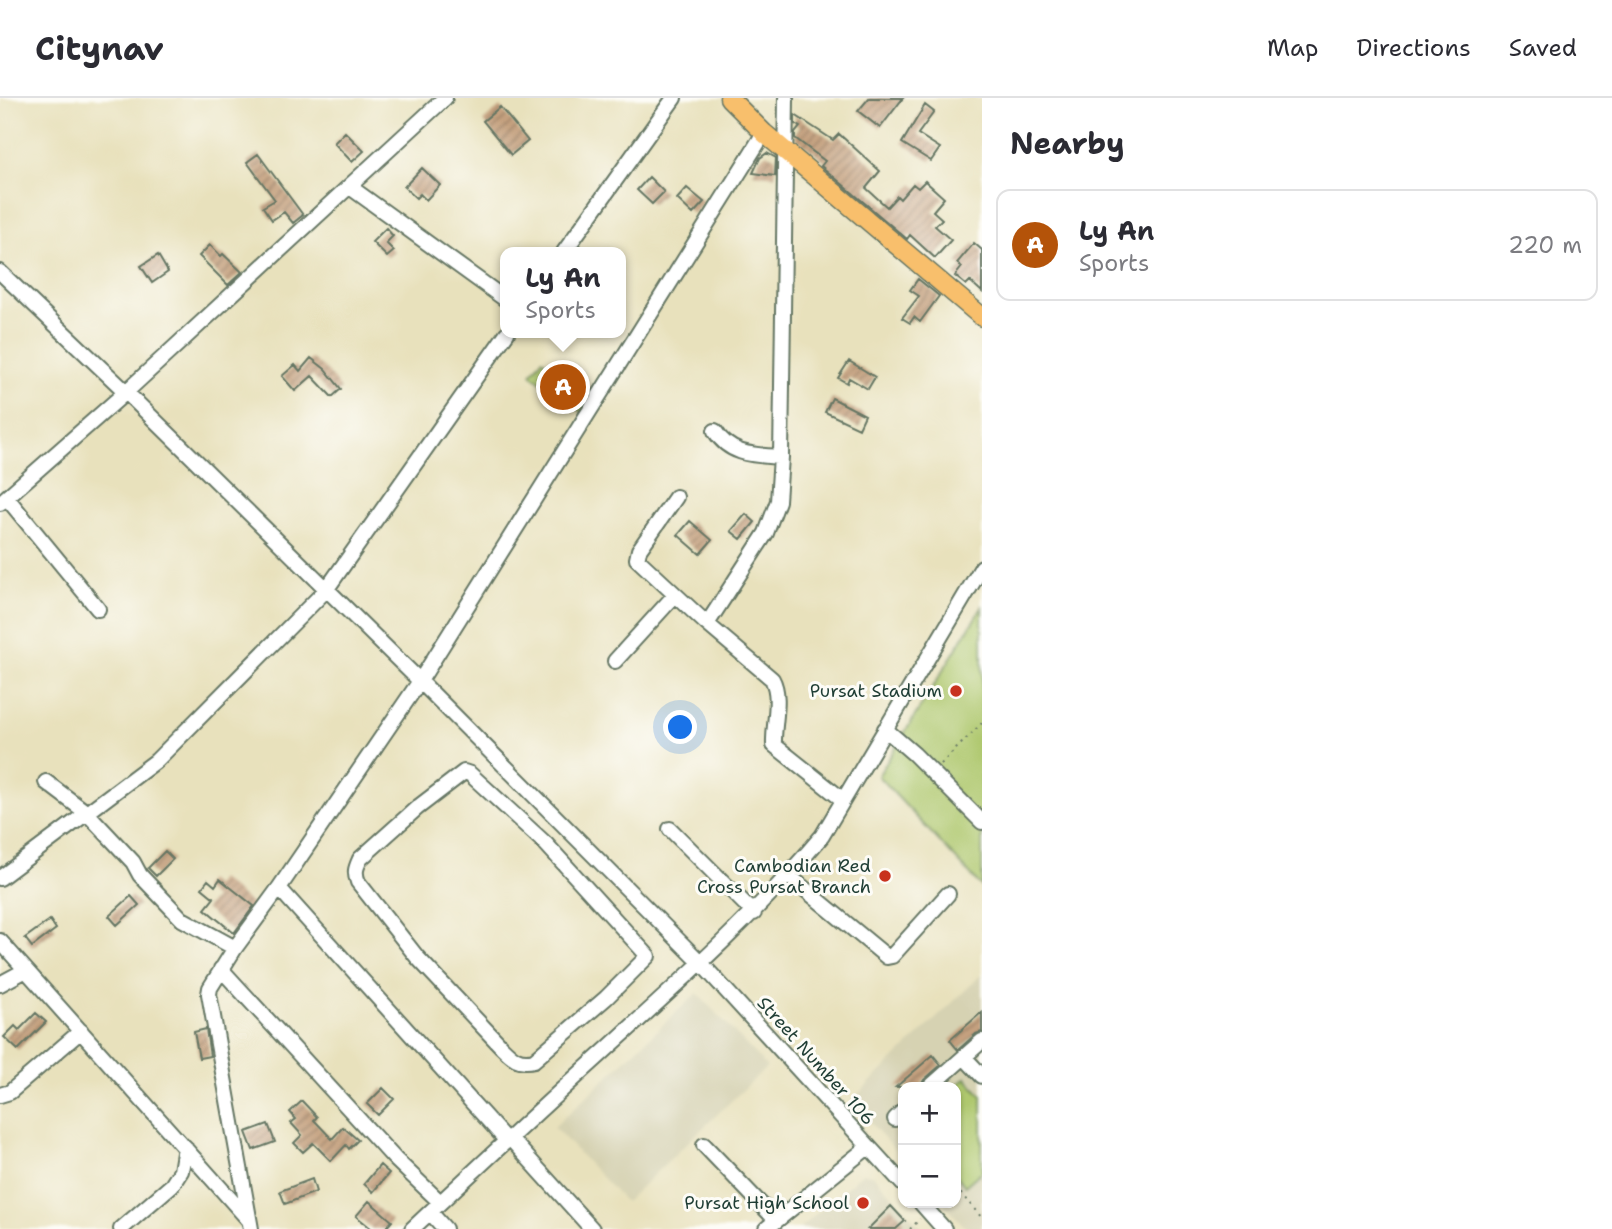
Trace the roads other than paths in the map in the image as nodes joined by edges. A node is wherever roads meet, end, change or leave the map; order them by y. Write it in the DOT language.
graph roads {
  1 [pos="445,98"];
  2 [pos="674,98"];
  3 [pos="729,98"];
  4 [pos="786,98"];
  5 [pos="764,133"];
  6 [pos="786,151"];
  7 [pos="350,187"];
  8 [pos="568,247"];
  9 [pos="0,272"];
  10 [pos="500,295"];
  11 [pos="982,317"];
  12 [pos="503,338"];
  13 [pos="126,392"];
  14 [pos="715,432"];
  15 [pos="781,457"];
  16 [pos="676,497"];
  17 [pos="3,500"];
  18 [pos="982,567"];
  19 [pos="326,590"];
  20 [pos="675,595"];
  21 [pos="98,609"];
  22 [pos="707,624"];
  23 [pos="615,661"];
  24 [pos="420,681"];
  25 [pos="885,729"];
  26 [pos="46,782"];
  27 [pos="844,800"];
  28 [pos="87,813"];
  29 [pos="982,821"];
  30 [pos="564,827"];
  31 [pos="670,829"];
  32 [pos="546,844"];
  33 [pos="789,876"];
  34 [pos="0,878"];
  35 [pos="279,888"];
  36 [pos="948,894"];
  37 [pos="754,912"];
  38 [pos="0,941"];
  39 [pos="234,948"];
  40 [pos="701,963"];
  41 [pos="26,970"];
  42 [pos="221,970"];
  43 [pos="0,985"];
  44 [pos="81,1031"];
  45 [pos="982,1041"];
  46 [pos="964,1057"];
  47 [pos="982,1076"];
  48 [pos="936,1082"];
  49 [pos="0,1096"];
  50 [pos="507,1139"];
  51 [pos="704,1145"];
  52 [pos="185,1147"];
  53 [pos="868,1147"];
  54 [pos="898,1179"];
  55 [pos="435,1207"];
  56 [pos="925,1208"];
  57 [pos="250,1224"];
  58 [pos="771,1224"];
  59 [pos="121,1229"];
  60 [pos="412,1229"];
  61 [pos="445,1229"];
  62 [pos="592,1229"];
  63 [pos="944,1229"];
  1 -- 7 [label="street"];
  2 -- 8 [label="street"];
  3 -- 5 [label="main road"];
  4 -- 6 [label="street"];
  5 -- 6 [label="main road"];
  5 -- 24 [label="street"];
  6 -- 11 [label="main road"];
  6 -- 15 [label="street"];
  7 -- 10 [label="street"];
  7 -- 13 [label="street"];
  9 -- 13 [label="street, Street Number 106"];
  12 -- 19 [label="street"];
  13 -- 17 [label="street"];
  13 -- 19 [label="street, Street Number 106"];
  14 -- 15 [label="street"];
  15 -- 22 [label="street"];
  16 -- 20 [label="street"];
  17 -- 21 [label="street"];
  18 -- 25 [label="street"];
  19 -- 24 [label="street, Street Number 106"];
  19 -- 28 [label="street"];
  20 -- 22 [label="street"];
  20 -- 23 [label="street"];
  22 -- 27 [label="street"];
  24 -- 30 [label="street, Street Number 106"];
  24 -- 35 [label="street"];
  25 -- 27 [label="street"];
  25 -- 29 [label="street"];
  26 -- 28 [label="street"];
  27 -- 33 [label="street"];
  28 -- 34 [label="street"];
  28 -- 39 [label="street"];
  30 -- 32 [label="street"];
  30 -- 40 [label="street, Street Number 106"];
  31 -- 37 [label="street"];
  32 -- 32 [label="street"];
  33 -- 36 [label="street"];
  33 -- 37 [label="street"];
  35 -- 39 [label="street"];
  35 -- 50 [label="street"];
  37 -- 40 [label="street"];
  38 -- 41 [label="street"];
  39 -- 42 [label="street"];
  40 -- 50 [label="street"];
  40 -- 53 [label="street, Street Number 106"];
  41 -- 43 [label="street"];
  41 -- 44 [label="street"];
  42 -- 55 [label="street"];
  42 -- 57 [label="street"];
  44 -- 49 [label="street"];
  44 -- 52 [label="street"];
  45 -- 46 [label="street"];
  46 -- 47 [label="street"];
  46 -- 48 [label="street"];
  50 -- 55 [label="street"];
  50 -- 62 [label="street"];
  51 -- 58 [label="street"];
  52 -- 57 [label="street"];
  52 -- 59 [label="street"];
  53 -- 54 [label="street, Street Number 106"];
  53 -- 58 [label="street"];
  55 -- 60 [label="street"];
  55 -- 61 [label="street"];
  56 -- 63 [label="street"];
}
